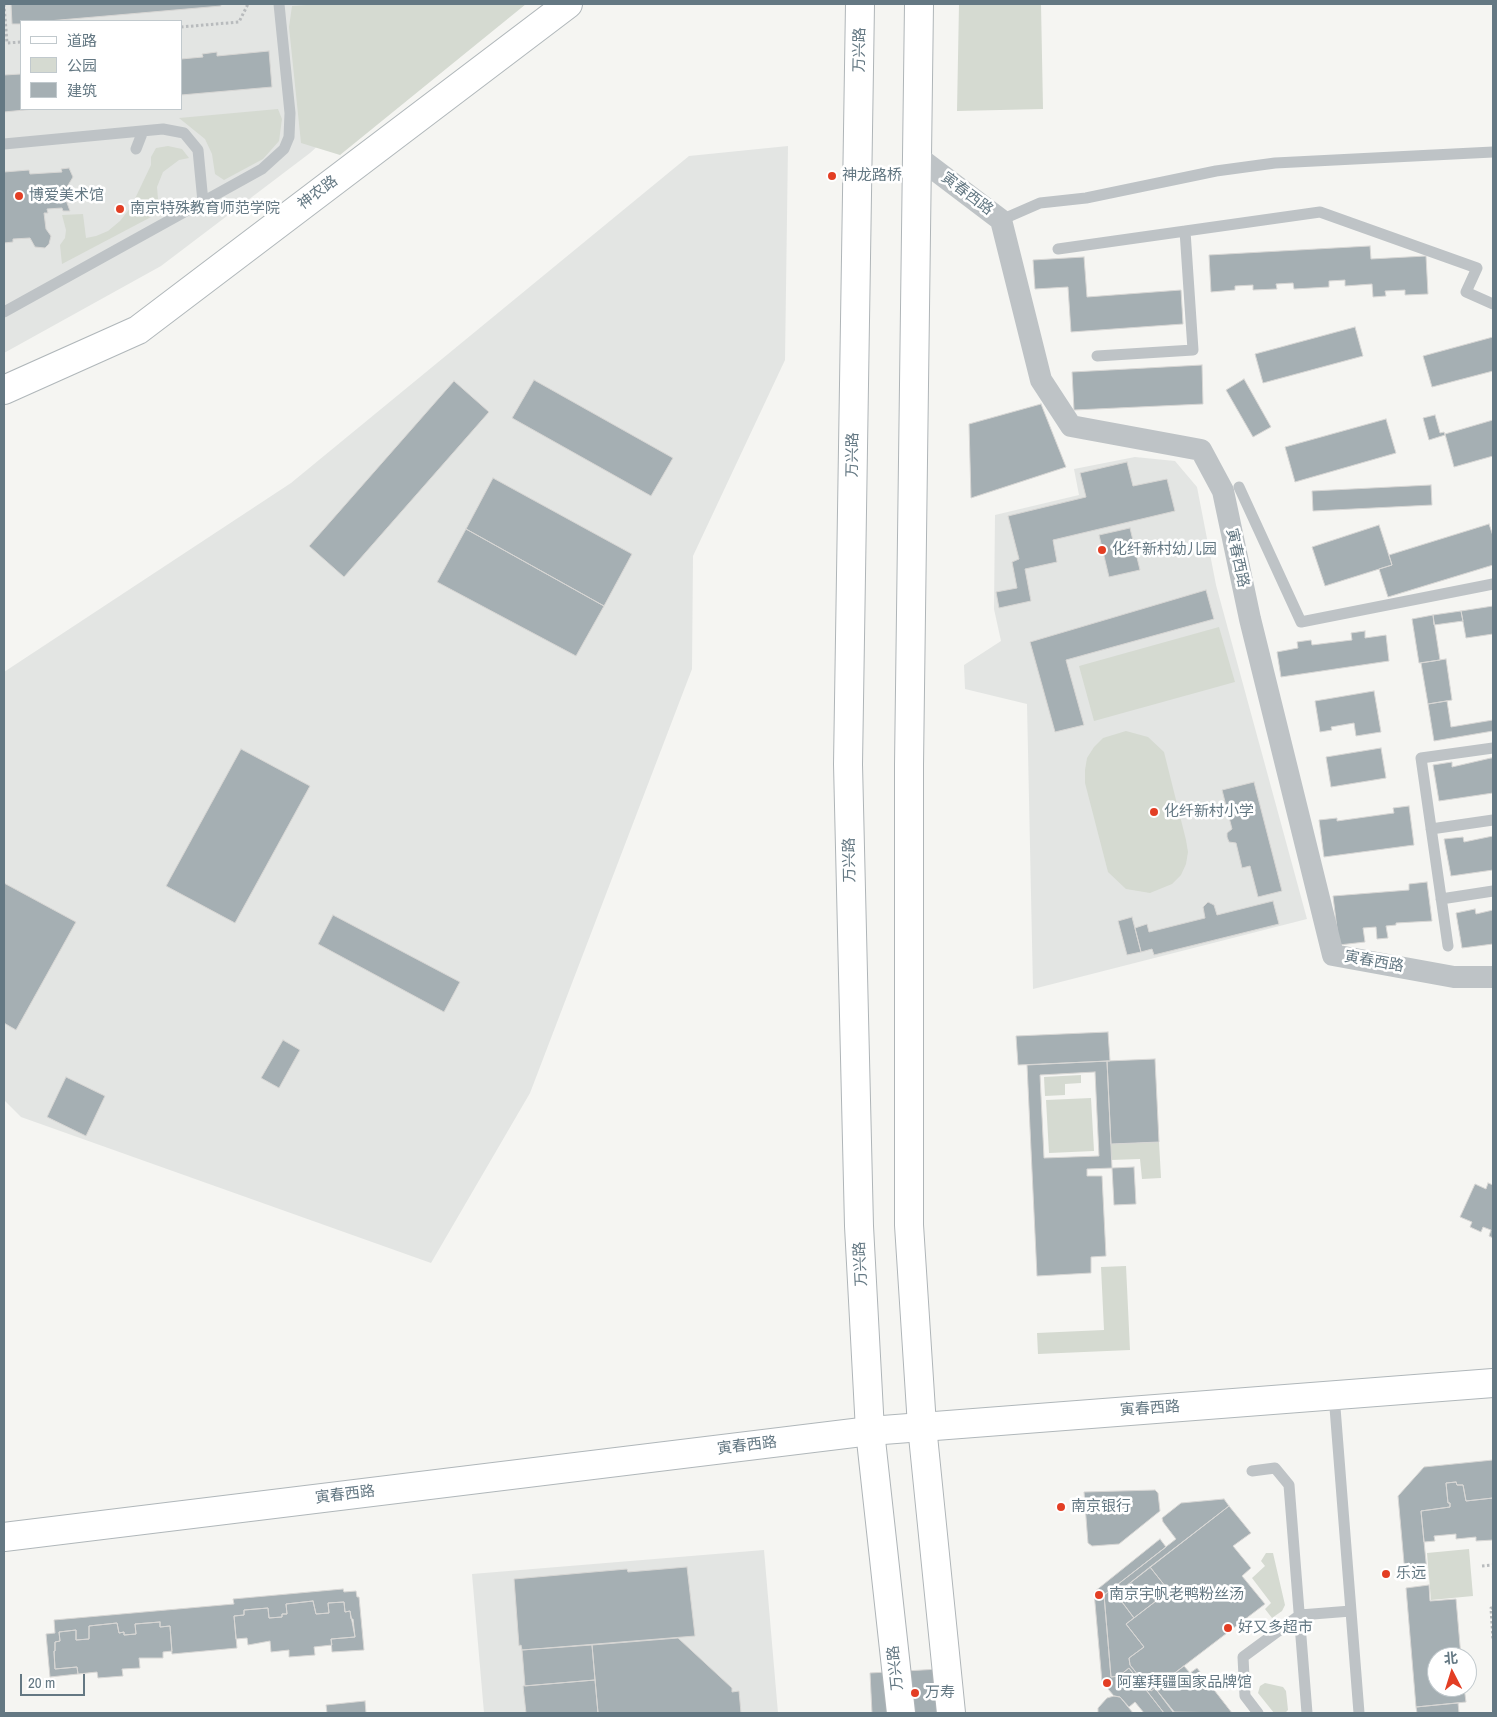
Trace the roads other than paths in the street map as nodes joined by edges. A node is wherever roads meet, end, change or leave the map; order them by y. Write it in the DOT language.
graph roads {
  1 [pos="279,4"];
  2 [pos="568,4"];
  3 [pos="860,4"];
  4 [pos="919,4"];
  5 [pos="143,130"];
  6 [pos="4,144"];
  7 [pos="136,149"];
  8 [pos="1493,152"];
  9 [pos="918,157"];
  10 [pos="204,202"];
  11 [pos="1001,220"];
  12 [pos="1185,231"];
  13 [pos="1058,249"];
  14 [pos="1493,304"];
  15 [pos="4,312"];
  16 [pos="1097,356"];
  17 [pos="4,390"];
  18 [pos="1239,487"];
  19 [pos="1493,584"];
  20 [pos="1493,748"];
  21 [pos="1493,820"];
  22 [pos="1431,829"];
  23 [pos="1493,892"];
  24 [pos="1441,900"];
  25 [pos="1448,946"];
  26 [pos="1493,977"];
  27 [pos="1493,1383"];
  28 [pos="1334,1395"];
  29 [pos="922,1426"];
  30 [pos="870,1431"];
  31 [pos="1252,1471"];
  32 [pos="4,1536"];
  33 [pos="1351,1611"];
  34 [pos="1300,1615"];
  35 [pos="901,1713"];
  36 [pos="951,1713"];
  37 [pos="1258,1713"];
  38 [pos="1307,1713"];
  39 [pos="1359,1713"];
  1 -- 10 [label="lane"];
  2 -- 17 [label="main road, 神农路"];
  3 -- 30 [label="main road, 万兴路"];
  4 -- 9 [label="main road"];
  5 -- 6 [label="lane"];
  5 -- 7 [label="lane"];
  5 -- 10 [label="lane"];
  8 -- 11 [label="lane"];
  9 -- 11 [label="street, 寅春西路"];
  9 -- 29 [label="main road"];
  10 -- 15 [label="lane"];
  11 -- 26 [label="street, 寅春西路"];
  12 -- 13 [label="lane"];
  12 -- 14 [label="lane"];
  12 -- 16 [label="lane"];
  18 -- 19 [label="lane"];
  20 -- 22 [label="lane"];
  21 -- 22 [label="lane"];
  22 -- 24 [label="lane"];
  23 -- 24 [label="lane"];
  24 -- 25 [label="lane"];
  27 -- 28 [label="main road, 寅春西路"];
  28 -- 29 [label="main road, 寅春西路"];
  28 -- 33 [label="lane"];
  29 -- 30 [label="main road, 寅春西路"];
  29 -- 36 [label="main road"];
  30 -- 32 [label="main road, 寅春西路"];
  30 -- 35 [label="main road, 万兴路"];
  31 -- 34 [label="lane"];
  33 -- 34 [label="lane"];
  33 -- 39 [label="lane"];
  34 -- 37 [label="lane"];
  34 -- 38 [label="lane"];
}
